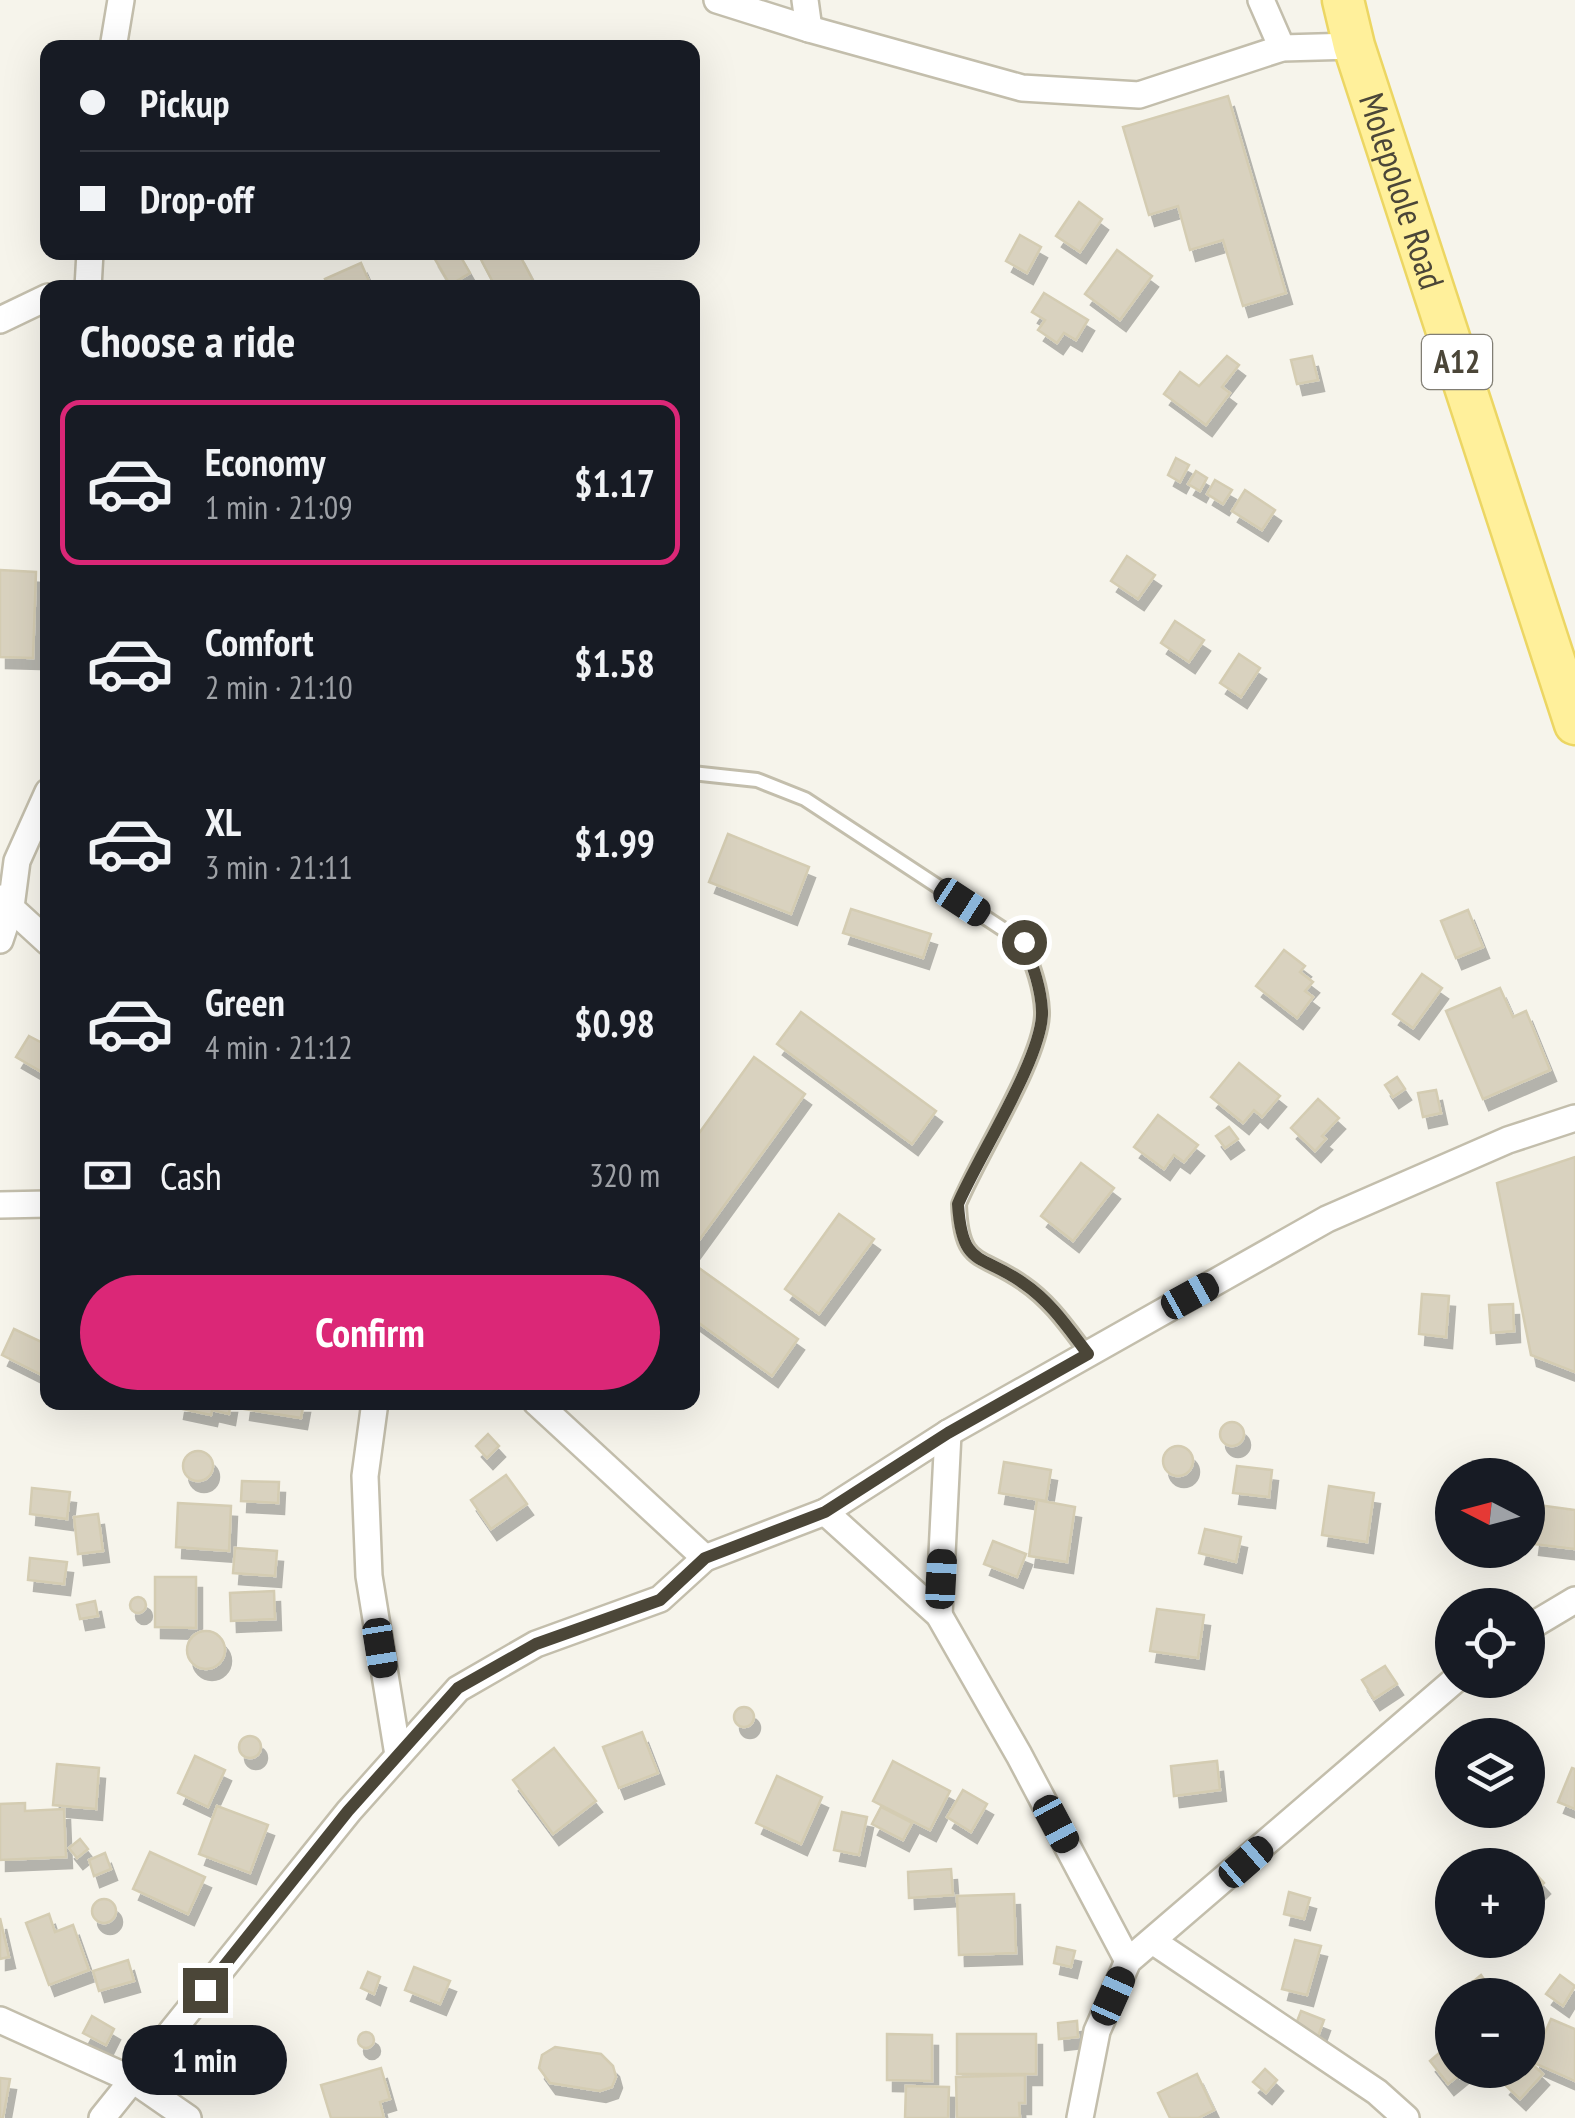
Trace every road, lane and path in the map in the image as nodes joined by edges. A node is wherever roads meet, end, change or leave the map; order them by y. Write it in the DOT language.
graph roads {
  1 [pos="121,0"];
  2 [pos="717,0"];
  3 [pos="805,0"];
  4 [pos="1261,0"];
  5 [pos="1343,0"];
  6 [pos="809,29"];
  7 [pos="114,40"];
  8 [pos="1354,46"];
  9 [pos="1282,48"];
  10 [pos="40,301"];
  11 [pos="0,320"];
  12 [pos="1575,724"];
  13 [pos="700,774"];
  14 [pos="40,810"];
  15 [pos="6,903"];
  16 [pos="40,935"];
  17 [pos="0,940"];
  18 [pos="1575,1118"];
  19 [pos="40,1204"];
  20 [pos="0,1205"];
  21 [pos="1088,1354"];
  22 [pos="373,1410"];
  23 [pos="545,1410"];
  24 [pos="948,1433"];
  25 [pos="825,1512"];
  26 [pos="705,1558"];
  27 [pos="1575,1600"];
  28 [pos="939,1615"];
  29 [pos="1545,1618"];
  30 [pos="1435,1697"];
  31 [pos="398,1755"];
  32 [pos="1154,1942"];
  33 [pos="1128,1961"];
  34 [pos="0,2020"];
  35 [pos="133,2080"];
  36 [pos="102,2118"];
  37 [pos="188,2118"];
  38 [pos="1080,2118"];
  39 [pos="1406,2118"];
  1 -- 7 [label="street"];
  2 -- 6 [label="street"];
  3 -- 6 [label="street"];
  4 -- 9 [label="street"];
  5 -- 8 [label="main road, Molepolole Road / A12"];
  6 -- 9 [label="street"];
  8 -- 9 [label="street"];
  8 -- 12 [label="main road, Molepolole Road / A12"];
  10 -- 11 [label="street"];
  13 -- 21 [label="lane"];
  14 -- 15 [label="street"];
  15 -- 16 [label="street"];
  15 -- 17 [label="street"];
  18 -- 21 [label="street"];
  19 -- 20 [label="street"];
  21 -- 24 [label="street"];
  22 -- 31 [label="street"];
  23 -- 26 [label="street"];
  24 -- 25 [label="street"];
  24 -- 28 [label="street"];
  25 -- 26 [label="street"];
  25 -- 28 [label="street"];
  26 -- 31 [label="street"];
  27 -- 29 [label="street"];
  28 -- 33 [label="street"];
  30 -- 32 [label="street"];
  31 -- 35 [label="street"];
  32 -- 33 [label="street"];
  32 -- 39 [label="street"];
  33 -- 38 [label="street"];
  34 -- 35 [label="street"];
  35 -- 36 [label="street"];
  35 -- 37 [label="street"];
}
